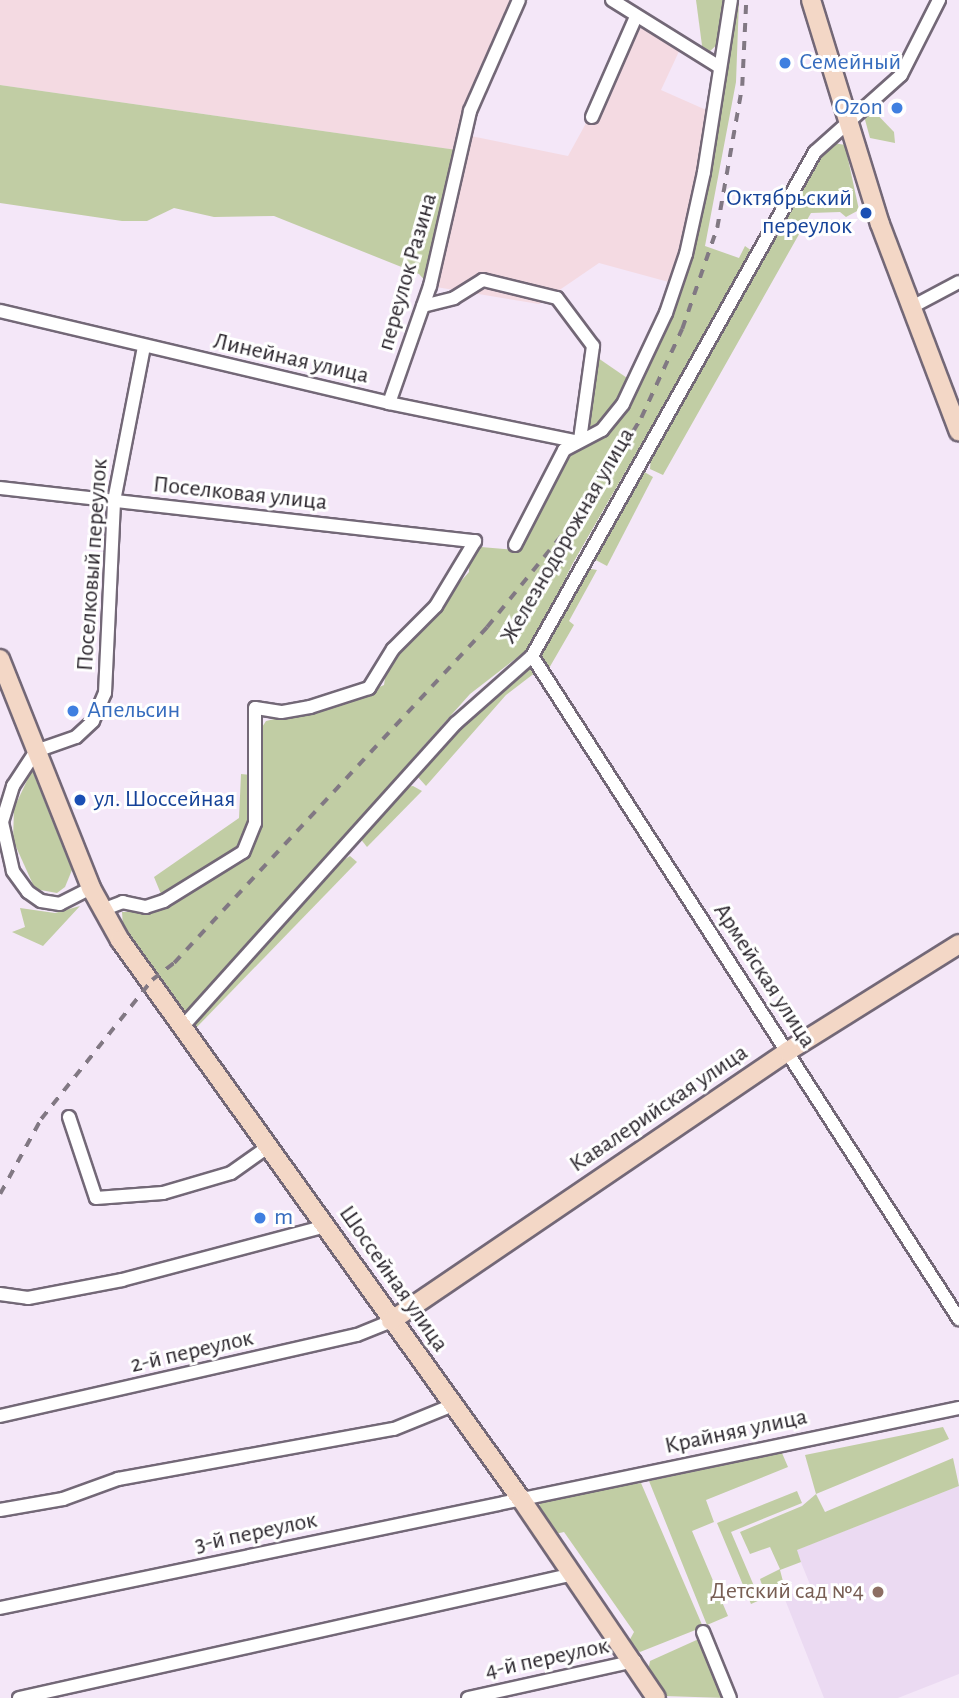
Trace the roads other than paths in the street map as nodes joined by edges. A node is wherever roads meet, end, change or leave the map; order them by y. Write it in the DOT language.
graph roads {
  1 [pos="519,0"];
  2 [pos="612,0"];
  3 [pos="731,0"];
  4 [pos="811,0"];
  5 [pos="939,0"];
  6 [pos="636,17"];
  7 [pos="718,66"];
  8 [pos="592,117"];
  9 [pos="849,119"];
  10 [pos="959,282"];
  11 [pos="423,306"];
  12 [pos="912,307"];
  13 [pos="0,311"];
  14 [pos="144,346"];
  15 [pos="389,403"];
  16 [pos="959,432"];
  17 [pos="577,440"];
  18 [pos="0,488"];
  19 [pos="114,501"];
  20 [pos="515,545"];
  21 [pos="532,656"];
  22 [pos="0,659"];
  23 [pos="36,751"];
  24 [pos="91,888"];
  25 [pos="102,910"];
  26 [pos="959,944"];
  27 [pos="184,1025"];
  28 [pos="788,1051"];
  29 [pos="69,1117"];
  30 [pos="269,1146"];
  31 [pos="327,1226"];
  32 [pos="0,1294"];
  33 [pos="959,1319"];
  34 [pos="391,1321"];
  35 [pos="453,1405"];
  36 [pos="959,1408"];
  37 [pos="0,1416"];
  38 [pos="522,1499"];
  39 [pos="0,1510"];
  40 [pos="574,1574"];
  41 [pos="0,1608"];
  42 [pos="703,1632"];
  43 [pos="635,1661"];
  44 [pos="19,1698"];
  45 [pos="468,1698"];
  46 [pos="656,1698"];
  47 [pos="730,1698"];
  1 -- 11 [label="street, переулок Разина"];
  2 -- 6 [label="street"];
  3 -- 7 [label="street, Железнодорожная улица"];
  4 -- 9 [label="main road"];
  5 -- 9 [label="street"];
  6 -- 7 [label="street"];
  6 -- 8 [label="street"];
  7 -- 17 [label="street, Железнодорожная улица"];
  9 -- 12 [label="main road"];
  9 -- 21 [label="street, Железнодорожная улица"];
  10 -- 12 [label="street"];
  11 -- 15 [label="street, переулок Разина"];
  11 -- 17 [label="street"];
  12 -- 16 [label="main road"];
  13 -- 14 [label="street, Линейная улица"];
  14 -- 15 [label="street, Линейная улица"];
  14 -- 19 [label="street, Поселковый переулок"];
  15 -- 17 [label="street, Линейная улица"];
  17 -- 20 [label="street, Железнодорожная улица"];
  18 -- 19 [label="street, Поселковая улица"];
  19 -- 23 [label="street, Поселковый переулок"];
  19 -- 25 [label="street, Поселковая улица"];
  21 -- 27 [label="street, Железнодорожная улица"];
  21 -- 28 [label="street, Армейская улица"];
  22 -- 23 [label="main road, Шоссейная улица"];
  23 -- 24 [label="main road, Шоссейная улица"];
  23 -- 24 [label="street"];
  24 -- 25 [label="main road, Шоссейная улица"];
  25 -- 27 [label="main road, Шоссейная улица"];
  26 -- 28 [label="main road, Кавалерийская улица"];
  27 -- 30 [label="main road, Шоссейная улица"];
  28 -- 33 [label="street, Армейская улица"];
  28 -- 34 [label="main road, Кавалерийская улица"];
  29 -- 30 [label="street"];
  30 -- 31 [label="main road, Шоссейная улица"];
  31 -- 32 [label="street"];
  31 -- 34 [label="main road, Шоссейная улица"];
  34 -- 35 [label="main road, Шоссейная улица"];
  34 -- 37 [label="street, 2-й переулок"];
  35 -- 38 [label="main road, Шоссейная улица"];
  35 -- 39 [label="street"];
  36 -- 38 [label="street, Крайняя улица"];
  38 -- 40 [label="main road, Шоссейная улица"];
  38 -- 41 [label="street, 3-й переулок"];
  40 -- 43 [label="main road, Шоссейная улица"];
  40 -- 44 [label="street"];
  42 -- 47 [label="street"];
  43 -- 45 [label="street, 4-й переулок"];
  43 -- 46 [label="main road, Шоссейная улица"];
}
